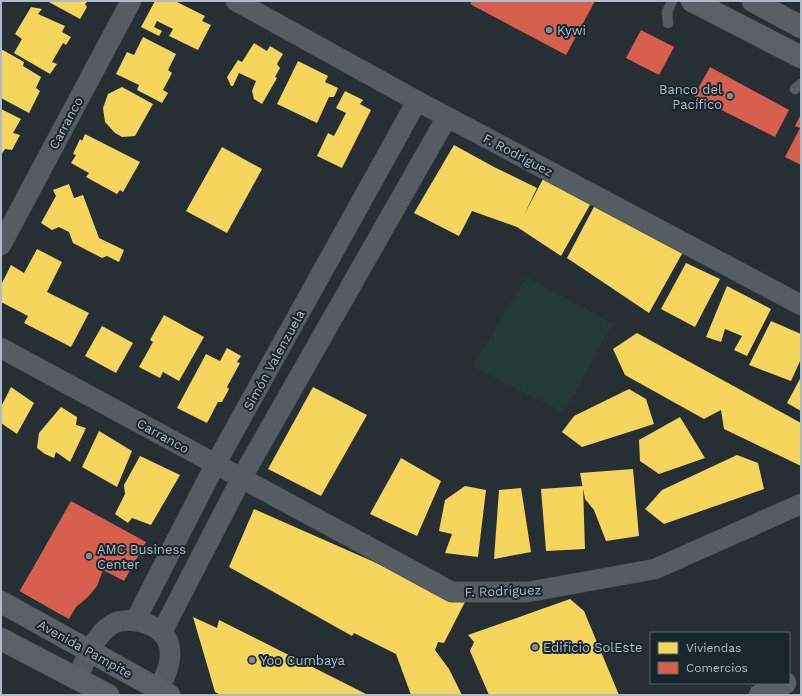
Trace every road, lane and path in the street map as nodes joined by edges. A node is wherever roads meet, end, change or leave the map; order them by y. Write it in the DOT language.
graph roads {
  1 [pos="131,1"];
  2 [pos="236,1"];
  3 [pos="672,1"];
  4 [pos="692,1"];
  5 [pos="752,1"];
  6 [pos="668,23"];
  7 [pos="801,27"];
  8 [pos="801,57"];
  9 [pos="417,101"];
  10 [pos="447,117"];
  11 [pos="355,214"];
  12 [pos="377,241"];
  13 [pos="1,245"];
  14 [pos="801,305"];
  15 [pos="1,348"];
  16 [pos="279,350"];
  17 [pos="299,376"];
  18 [pos="215,465"];
  19 [pos="241,479"];
  20 [pos="801,504"];
  21 [pos="1,602"];
  22 [pos="135,621"];
  23 [pos="162,632"];
  24 [pos="1,639"];
  25 [pos="90,651"];
  26 [pos="801,675"];
  27 [pos="77,679"];
  28 [pos="790,680"];
  29 [pos="783,684"];
  30 [pos="161,693"];
  31 [pos="108,695"];
  32 [pos="760,695"];
  1 -- 13 [label="street, Carranco"];
  2 -- 9 [label="street, F. Rodríguez"];
  3 -- 6 [label="lane"];
  4 -- 8 [label="street"];
  5 -- 7 [label="main road"];
  9 -- 10 [label="street, F. Rodríguez"];
  9 -- 11 [label="street, Simón Valenzuela"];
  10 -- 12 [label="street"];
  10 -- 14 [label="street, F. Rodríguez"];
  11 -- 12 [label="street"];
  11 -- 16 [label="street, Simón Valenzuela"];
  12 -- 17 [label="street"];
  15 -- 18 [label="street, Carranco"];
  16 -- 17 [label="street"];
  16 -- 18 [label="street, Simón Valenzuela"];
  17 -- 19 [label="street"];
  18 -- 19 [label="street, Carranco"];
  18 -- 22 [label="street, Simón Valenzuela"];
  19 -- 20 [label="street, F. Rodríguez"];
  19 -- 23 [label="street"];
  21 -- 25 [label="street, Avenida Pampite"];
  22 -- 23 [label="street"];
  22 -- 25 [label="street"];
  23 -- 30 [label="street"];
  24 -- 27 [label="street"];
  25 -- 27 [label="street"];
  25 -- 30 [label="street, Avenida Pampite"];
  26 -- 28 [label="street"];
  27 -- 31 [label="street"];
  29 -- 32 [label="street"];
}
